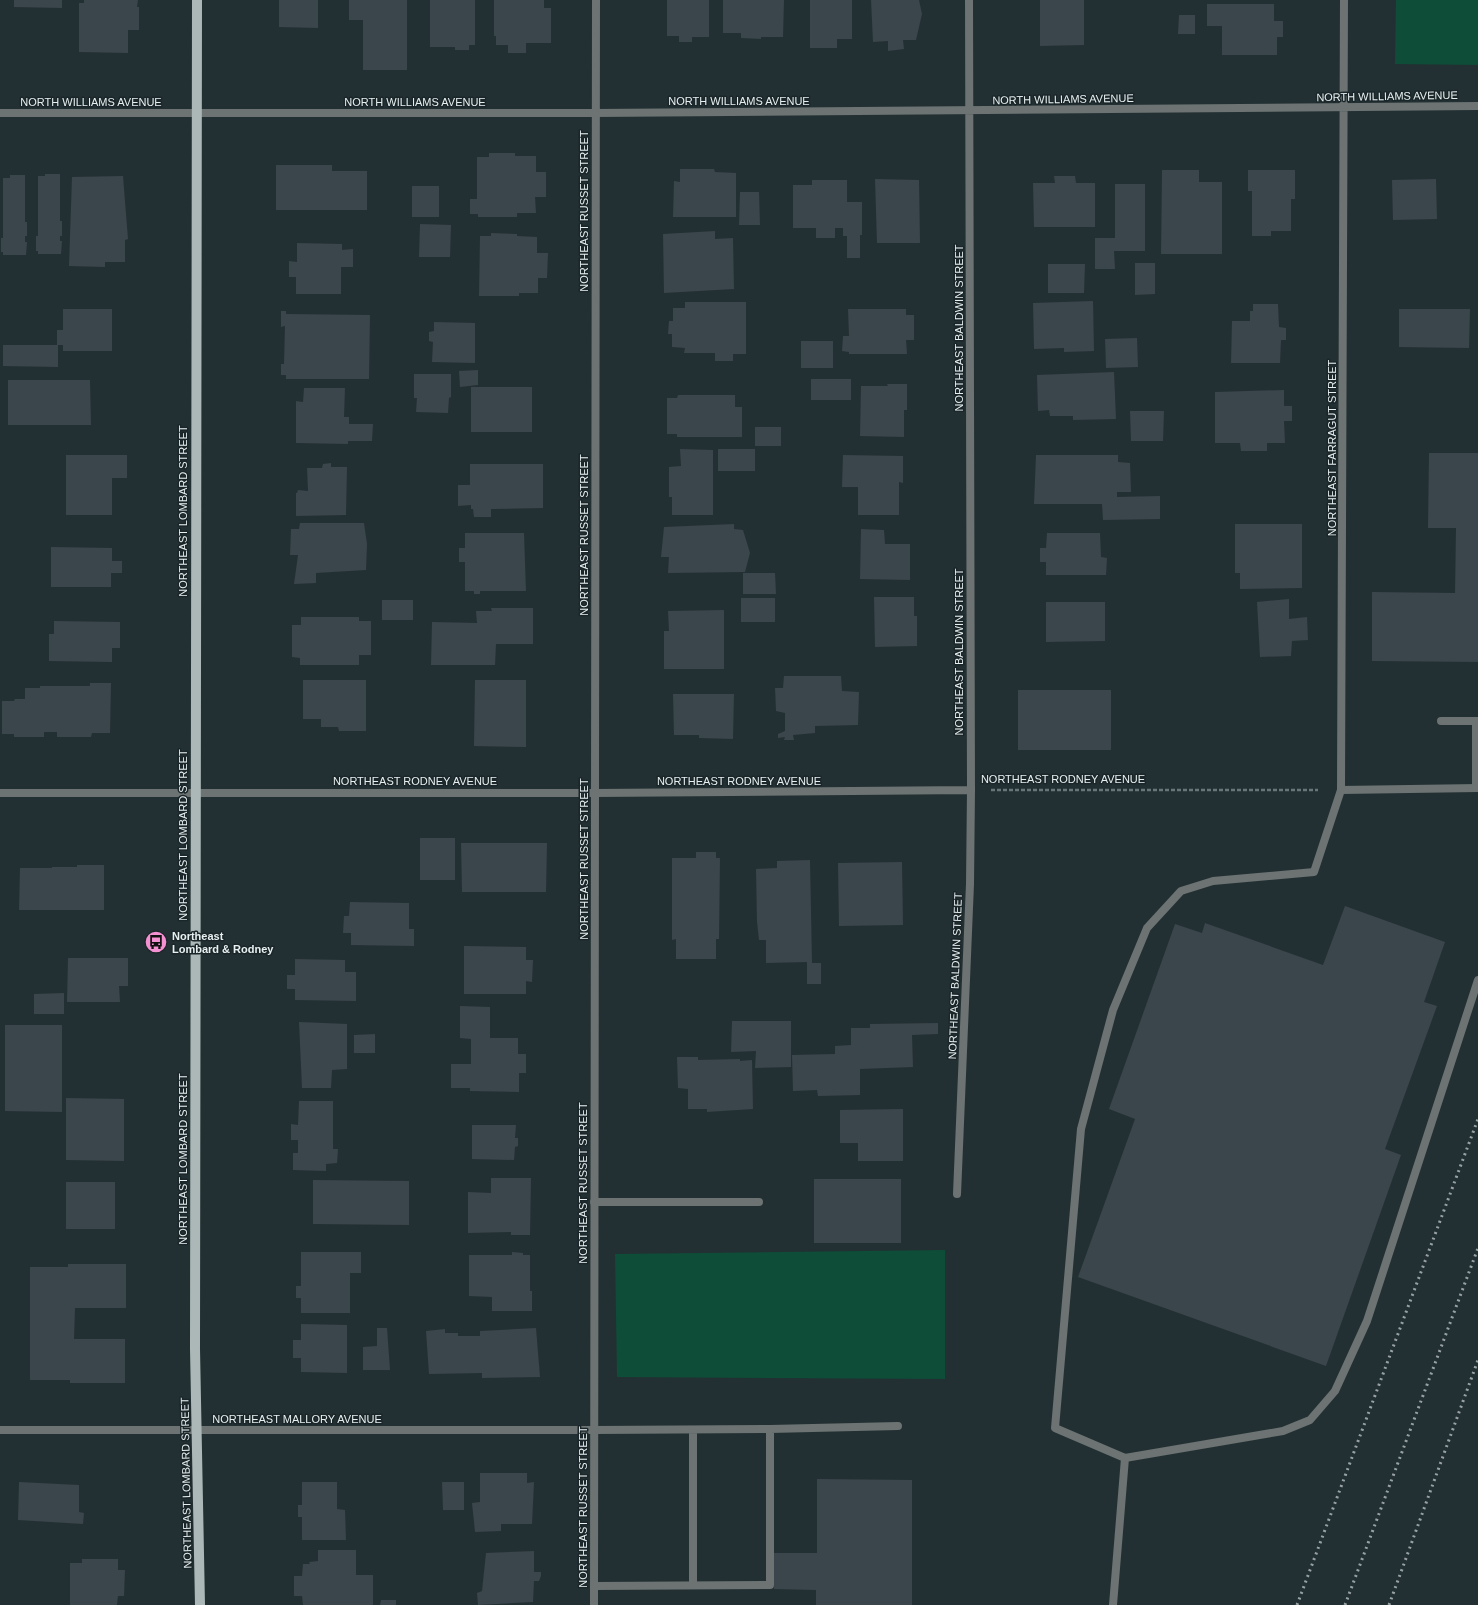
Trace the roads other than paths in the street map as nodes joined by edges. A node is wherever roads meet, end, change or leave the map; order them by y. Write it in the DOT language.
graph roads {
  1 [pos="196,0"];
  2 [pos="596,0"];
  3 [pos="969,0"];
  4 [pos="1344,0"];
  5 [pos="1478,106"];
  6 [pos="1345,107"];
  7 [pos="969,111"];
  8 [pos="0,113"];
  9 [pos="196,113"];
  10 [pos="595,113"];
  11 [pos="1441,721"];
  12 [pos="1477,721"];
  13 [pos="1477,788"];
  14 [pos="971,790"];
  15 [pos="1341,790"];
  16 [pos="195,792"];
  17 [pos="0,793"];
  18 [pos="595,793"];
  19 [pos="1478,980"];
  20 [pos="957,1194"];
  21 [pos="594,1202"];
  22 [pos="759,1202"];
  23 [pos="898,1426"];
  24 [pos="770,1429"];
  25 [pos="0,1430"];
  26 [pos="197,1430"];
  27 [pos="594,1430"];
  28 [pos="693,1430"];
  29 [pos="1125,1458"];
  30 [pos="693,1585"];
  31 [pos="594,1586"];
  32 [pos="200,1605"];
  33 [pos="594,1605"];
  34 [pos="1113,1605"];
  1 -- 9 [label="main road, NORTHEAST LOMBARD STREET"];
  2 -- 10 [label="street, NORTHEAST RUSSET STREET"];
  3 -- 7 [label="street, NORTHEAST BALDWIN STREET"];
  4 -- 6 [label="street, NORTHEAST FARRAGUT STREET"];
  5 -- 6 [label="street, NORTH WILLIAMS AVENUE"];
  6 -- 7 [label="street, NORTH WILLIAMS AVENUE"];
  6 -- 15 [label="street, NORTHEAST FARRAGUT STREET"];
  7 -- 10 [label="street, NORTH WILLIAMS AVENUE"];
  7 -- 14 [label="street, NORTHEAST BALDWIN STREET"];
  8 -- 9 [label="street, NORTH WILLIAMS AVENUE"];
  9 -- 10 [label="street, NORTH WILLIAMS AVENUE"];
  9 -- 16 [label="main road, NORTHEAST LOMBARD STREET"];
  10 -- 18 [label="street, NORTHEAST RUSSET STREET"];
  11 -- 12 [label="street"];
  12 -- 13 [label="street"];
  13 -- 15 [label="street"];
  14 -- 18 [label="street, NORTHEAST RODNEY AVENUE"];
  14 -- 20 [label="street, NORTHEAST BALDWIN STREET"];
  15 -- 29 [label="street, NORTHEAST FARRAGUT STREET"];
  16 -- 17 [label="street, NORTHEAST RODNEY AVENUE"];
  16 -- 18 [label="street, NORTHEAST RODNEY AVENUE"];
  16 -- 26 [label="main road, NORTHEAST LOMBARD STREET"];
  18 -- 21 [label="street, NORTHEAST RUSSET STREET"];
  19 -- 29 [label="street"];
  21 -- 22 [label="street"];
  21 -- 27 [label="street, NORTHEAST RUSSET STREET"];
  23 -- 24 [label="street, NORTHEAST MALLORY AVENUE"];
  24 -- 28 [label="street, NORTHEAST MALLORY AVENUE"];
  24 -- 30 [label="street"];
  25 -- 26 [label="street, NORTHEAST MALLORY AVENUE"];
  26 -- 27 [label="street, NORTHEAST MALLORY AVENUE"];
  26 -- 32 [label="main road, NORTHEAST LOMBARD STREET"];
  27 -- 28 [label="street, NORTHEAST MALLORY AVENUE"];
  27 -- 31 [label="street, NORTHEAST RUSSET STREET"];
  28 -- 30 [label="street"];
  29 -- 34 [label="street"];
  30 -- 31 [label="street"];
  31 -- 33 [label="street, NORTHEAST RUSSET STREET"];
}
